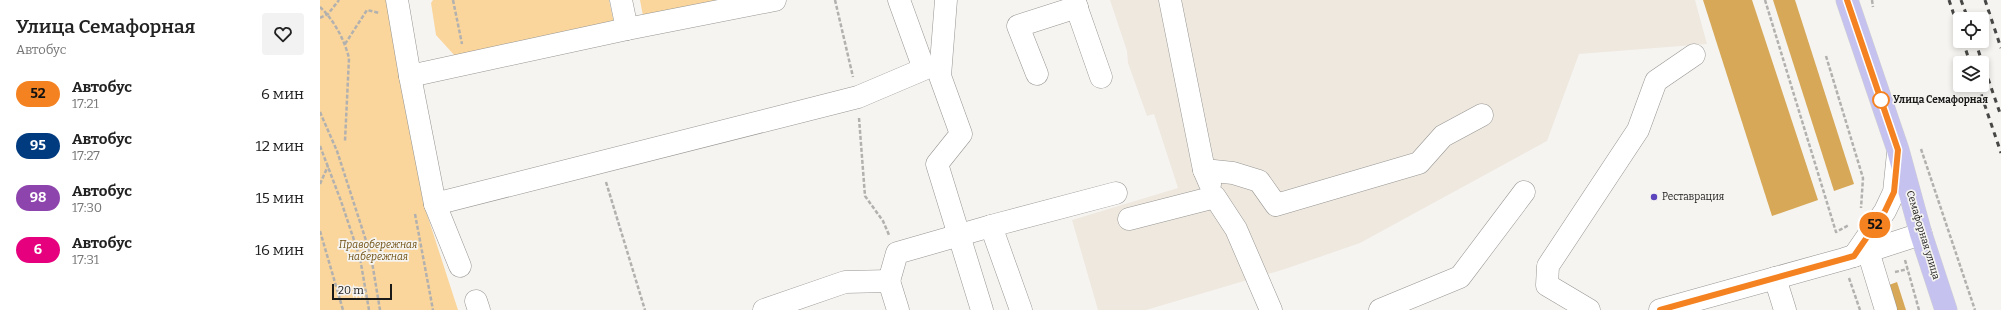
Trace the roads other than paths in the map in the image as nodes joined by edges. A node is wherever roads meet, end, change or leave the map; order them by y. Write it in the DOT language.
graph roads {
  1 [pos="397,0"];
  2 [pos="621,0"];
  3 [pos="775,0"];
  4 [pos="899,0"];
  5 [pos="946,0"];
  6 [pos="1170,0"];
  7 [pos="1847,0"];
  8 [pos="1076,3"];
  9 [pos="627,29"];
  10 [pos="1694,55"];
  11 [pos="1038,74"];
  12 [pos="410,76"];
  13 [pos="1101,77"];
  14 [pos="1482,115"];
  15 [pos="1898,150"];
  16 [pos="1204,170"];
  17 [pos="1116,192"];
  18 [pos="1524,192"];
  19 [pos="1215,197"];
  20 [pos="435,204"];
  21 [pos="1129,218"];
  22 [pos="991,226"];
  23 [pos="1921,234"];
  24 [pos="959,236"];
  25 [pos="1857,260"];
  26 [pos="460,266"];
  27 [pos="1775,278"];
  28 [pos="889,280"];
  29 [pos="764,310"];
  30 [pos="898,310"];
  31 [pos="982,310"];
  32 [pos="1021,310"];
  33 [pos="1271,310"];
  34 [pos="1380,310"];
  35 [pos="1589,310"];
  36 [pos="1660,310"];
  37 [pos="1785,310"];
  38 [pos="1886,310"];
  39 [pos="1946,310"];
  1 -- 12 [label="street"];
  2 -- 9 [label="street"];
  3 -- 9 [label="street"];
  4 -- 20 [label="street"];
  5 -- 24 [label="street"];
  6 -- 16 [label="street"];
  7 -- 15 [label="main road, Семафорная улица"];
  8 -- 11 [label="street"];
  8 -- 13 [label="street"];
  9 -- 12 [label="street"];
  10 -- 35 [label="street"];
  12 -- 20 [label="street"];
  14 -- 16 [label="street"];
  15 -- 23 [label="main road, Семафорная улица"];
  15 -- 25 [label="street"];
  16 -- 19 [label="street"];
  17 -- 22 [label="street"];
  18 -- 34 [label="street"];
  19 -- 21 [label="street"];
  19 -- 33 [label="street"];
  20 -- 26 [label="street"];
  22 -- 24 [label="street"];
  22 -- 32 [label="street"];
  23 -- 25 [label="street"];
  23 -- 39 [label="main road, Семафорная улица"];
  24 -- 28 [label="street"];
  24 -- 31 [label="street"];
  25 -- 27 [label="street"];
  25 -- 38 [label="street"];
  27 -- 36 [label="street"];
  27 -- 37 [label="street"];
  28 -- 29 [label="street"];
  28 -- 30 [label="street"];
}
